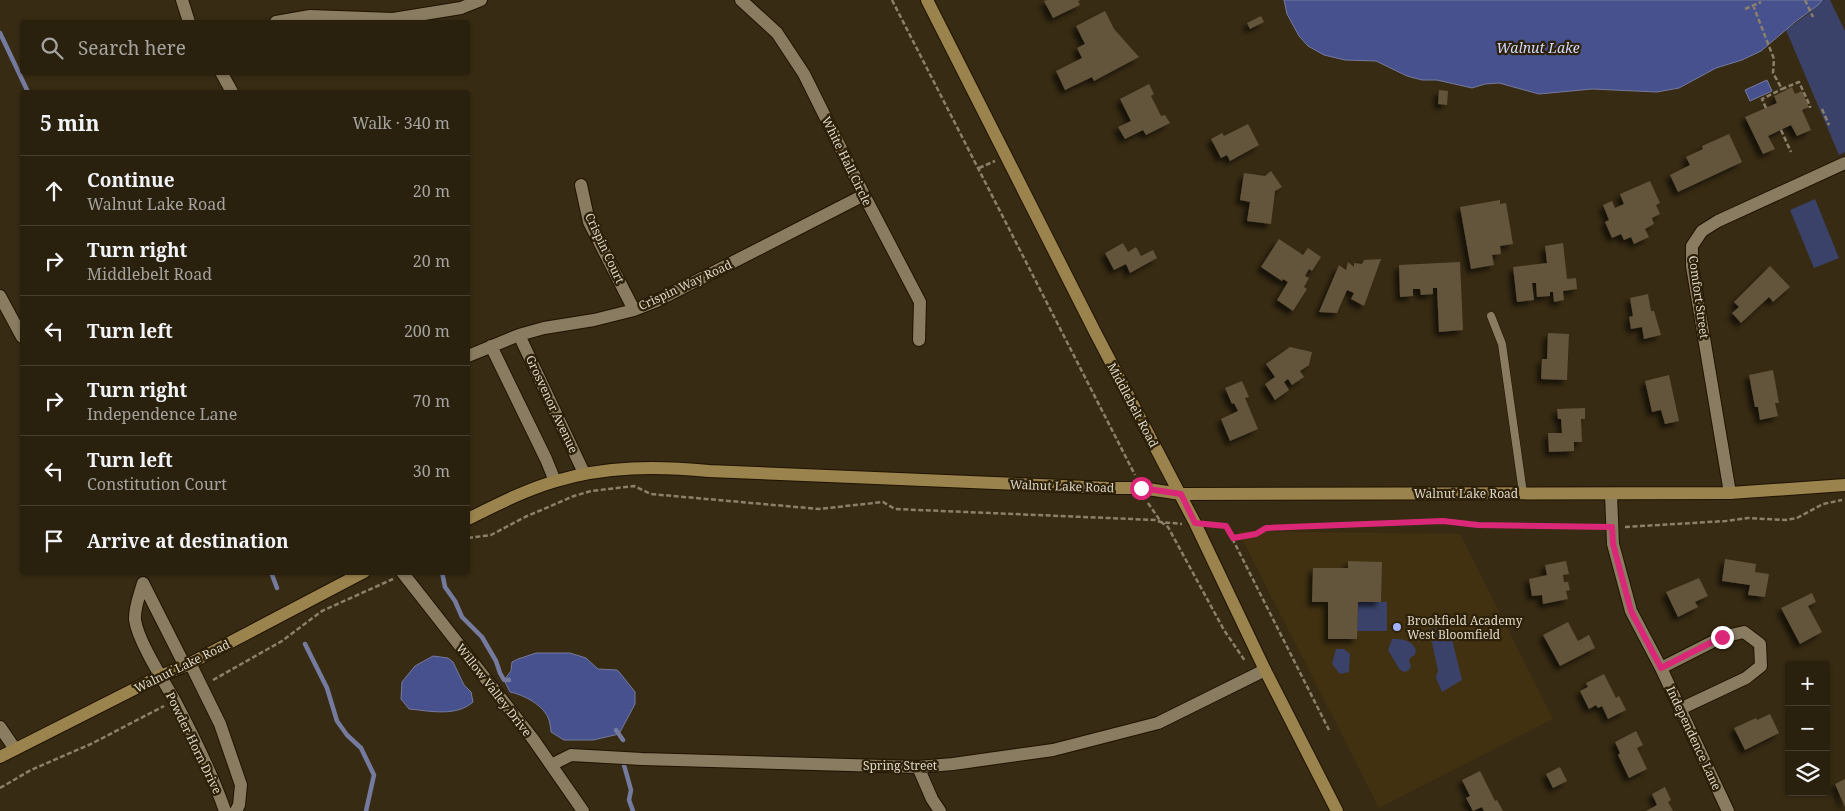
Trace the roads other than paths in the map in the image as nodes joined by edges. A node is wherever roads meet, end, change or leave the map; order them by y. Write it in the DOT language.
graph roads {
  1 [pos="182,0"];
  2 [pos="481,0"];
  3 [pos="741,0"];
  4 [pos="927,0"];
  5 [pos="188,20"];
  6 [pos="287,20"];
  7 [pos="223,75"];
  8 [pos="231,90"];
  9 [pos="1845,163"];
  10 [pos="581,185"];
  11 [pos="864,195"];
  12 [pos="0,296"];
  13 [pos="634,310"];
  14 [pos="1491,316"];
  15 [pos="20,332"];
  16 [pos="519,335"];
  17 [pos="919,340"];
  18 [pos="491,346"];
  19 [pos="470,355"];
  20 [pos="584,474"];
  21 [pos="555,481"];
  22 [pos="1845,486"];
  23 [pos="1523,493"];
  24 [pos="1730,493"];
  25 [pos="1181,494"];
  26 [pos="1611,494"];
  27 [pos="470,518"];
  28 [pos="358,575"];
  29 [pos="404,575"];
  30 [pos="143,576"];
  31 [pos="187,664"];
  32 [pos="1661,668"];
  33 [pos="1260,673"];
  34 [pos="160,676"];
  35 [pos="1680,709"];
  36 [pos="0,727"];
  37 [pos="15,749"];
  38 [pos="0,757"];
  39 [pos="551,765"];
  40 [pos="918,767"];
  41 [pos="225,811"];
  42 [pos="236,811"];
  43 [pos="583,811"];
  44 [pos="940,811"];
  45 [pos="1337,811"];
  46 [pos="1728,811"];
  1 -- 5 [label="street"];
  2 -- 6 [label="street"];
  3 -- 11 [label="street, White Hall Circle"];
  4 -- 25 [label="street, Middlebelt Road"];
  7 -- 8 [label="street"];
  9 -- 24 [label="street, Comfort Street"];
  10 -- 13 [label="street, Crispin Court"];
  11 -- 13 [label="street, Crispin Way Road"];
  11 -- 17 [label="street, White Hall Circle"];
  12 -- 15 [label="street"];
  13 -- 16 [label="street, Crispin Way Road"];
  14 -- 23 [label="lane"];
  16 -- 18 [label="street, Crispin Way Road"];
  16 -- 20 [label="street, Grosvenor Avenue"];
  18 -- 19 [label="street, Crispin Way Road"];
  18 -- 21 [label="street"];
  20 -- 21 [label="street, Walnut Lake Road"];
  20 -- 25 [label="street, Walnut Lake Road"];
  21 -- 27 [label="street, Walnut Lake Road"];
  22 -- 24 [label="street, Walnut Lake Road"];
  23 -- 25 [label="street, Walnut Lake Road"];
  23 -- 26 [label="street, Walnut Lake Road"];
  24 -- 26 [label="street, Walnut Lake Road"];
  25 -- 33 [label="street, Middlebelt Road"];
  26 -- 32 [label="street, Independence Lane"];
  28 -- 31 [label="street, Walnut Lake Road"];
  29 -- 39 [label="street, Willow Valley Drive"];
  30 -- 31 [label="street, Powder Horn Drive"];
  30 -- 34 [label="street, Powder Horn Drive"];
  31 -- 34 [label="street, Walnut Lake Road"];
  31 -- 42 [label="street, Powder Horn Drive"];
  32 -- 35 [label="street, Independence Lane"];
  32 -- 35 [label="street"];
  33 -- 40 [label="street, Spring Street"];
  33 -- 45 [label="street, Middlebelt Road"];
  34 -- 37 [label="street, Walnut Lake Road"];
  34 -- 41 [label="street, Powder Horn Drive"];
  35 -- 46 [label="street, Independence Lane"];
  36 -- 37 [label="street"];
  37 -- 38 [label="street, Walnut Lake Road"];
  39 -- 40 [label="street, Spring Street"];
  39 -- 43 [label="street, Willow Valley Drive"];
  40 -- 44 [label="street"];
}
